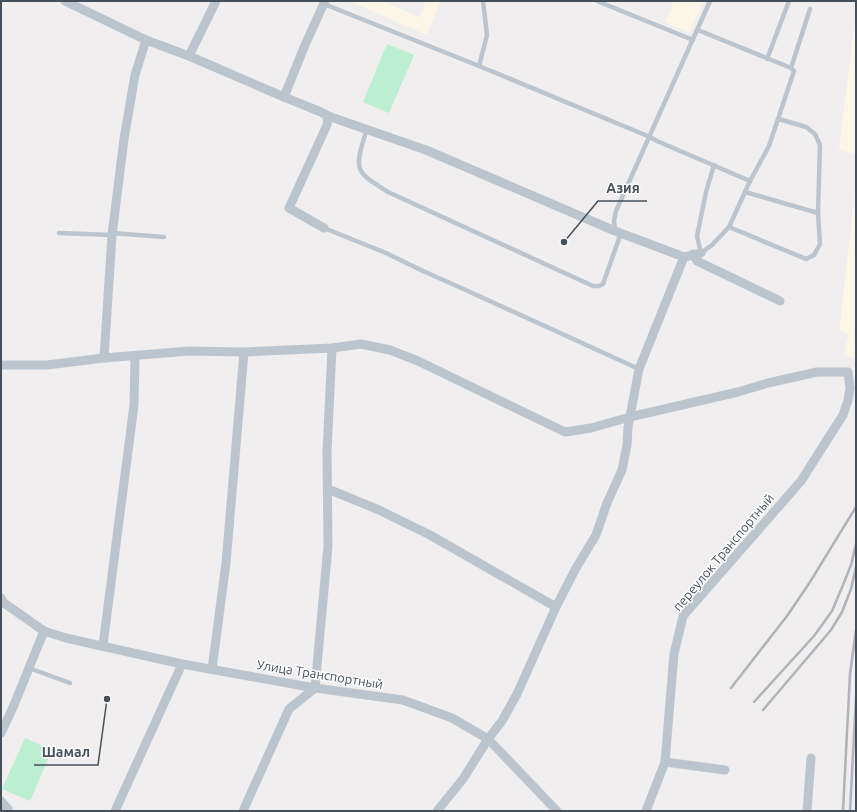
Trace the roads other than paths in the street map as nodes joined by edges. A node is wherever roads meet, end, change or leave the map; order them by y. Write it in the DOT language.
graph roads {
  1 [pos="65,1"];
  2 [pos="216,1"];
  3 [pos="483,1"];
  4 [pos="596,1"];
  5 [pos="710,1"];
  6 [pos="789,1"];
  7 [pos="324,2"];
  8 [pos="810,9"];
  9 [pos="698,30"];
  10 [pos="146,40"];
  11 [pos="693,40"];
  12 [pos="189,56"];
  13 [pos="767,58"];
  14 [pos="479,66"];
  15 [pos="791,68"];
  16 [pos="284,97"];
  17 [pos="328,116"];
  18 [pos="779,119"];
  19 [pos="367,129"];
  20 [pos="650,137"];
  21 [pos="714,165"];
  22 [pos="750,181"];
  23 [pos="745,192"];
  24 [pos="818,213"];
  25 [pos="729,227"];
  26 [pos="324,228"];
  27 [pos="618,232"];
  28 [pos="59,233"];
  29 [pos="112,234"];
  30 [pos="164,237"];
  31 [pos="697,253"];
  32 [pos="684,257"];
  33 [pos="780,301"];
  34 [pos="332,348"];
  35 [pos="244,352"];
  36 [pos="135,356"];
  37 [pos="104,358"];
  38 [pos="1,365"];
  39 [pos="639,370"];
  40 [pos="630,417"];
  41 [pos="328,488"];
  42 [pos="1,598"];
  43 [pos="556,607"];
  44 [pos="44,631"];
  45 [pos="104,646"];
  46 [pos="182,664"];
  47 [pos="29,668"];
  48 [pos="212,669"];
  49 [pos="70,683"];
  50 [pos="315,688"];
  51 [pos="1,734"];
  52 [pos="488,739"];
  53 [pos="811,758"];
  54 [pos="664,762"];
  55 [pos="725,770"];
  56 [pos="1,801"];
  57 [pos="7,811"];
  58 [pos="115,811"];
  59 [pos="243,811"];
  60 [pos="436,811"];
  61 [pos="556,811"];
  62 [pos="646,811"];
  63 [pos="807,811"];
  1 -- 10 [label="street"];
  2 -- 12 [label="street"];
  3 -- 14 [label="lane"];
  4 -- 11 [label="lane"];
  5 -- 9 [label="lane"];
  6 -- 13 [label="lane"];
  7 -- 14 [label="lane"];
  7 -- 16 [label="street"];
  8 -- 15 [label="lane"];
  9 -- 11 [label="lane"];
  9 -- 13 [label="lane"];
  10 -- 12 [label="street"];
  10 -- 29 [label="street"];
  11 -- 20 [label="lane"];
  12 -- 16 [label="street"];
  13 -- 15 [label="lane"];
  14 -- 20 [label="lane"];
  15 -- 18 [label="lane"];
  16 -- 17 [label="street"];
  17 -- 19 [label="street"];
  17 -- 26 [label="street"];
  18 -- 22 [label="lane"];
  18 -- 24 [label="lane"];
  19 -- 27 [label="street"];
  19 -- 27 [label="lane"];
  20 -- 21 [label="lane"];
  20 -- 27 [label="lane"];
  21 -- 22 [label="lane"];
  21 -- 31 [label="lane"];
  22 -- 23 [label="lane"];
  23 -- 24 [label="lane"];
  23 -- 25 [label="lane"];
  24 -- 25 [label="lane"];
  25 -- 31 [label="lane"];
  26 -- 39 [label="lane"];
  27 -- 32 [label="street"];
  28 -- 29 [label="lane"];
  29 -- 30 [label="lane"];
  29 -- 37 [label="street"];
  31 -- 32 [label="street"];
  31 -- 33 [label="street"];
  32 -- 39 [label="street"];
  34 -- 35 [label="street"];
  34 -- 40 [label="street"];
  34 -- 41 [label="street"];
  35 -- 36 [label="street"];
  35 -- 48 [label="street"];
  36 -- 37 [label="street"];
  36 -- 45 [label="street"];
  37 -- 38 [label="street"];
  39 -- 40 [label="street"];
  40 -- 43 [label="street"];
  40 -- 54 [label="street, переулок Транспортный"];
  41 -- 43 [label="street"];
  41 -- 50 [label="street"];
  42 -- 44 [label="street, Улица Транспортный"];
  43 -- 52 [label="street"];
  44 -- 45 [label="street, Улица Транспортный"];
  44 -- 47 [label="street"];
  45 -- 46 [label="street, Улица Транспортный"];
  46 -- 48 [label="street, Улица Транспортный"];
  46 -- 58 [label="street"];
  47 -- 49 [label="lane"];
  47 -- 51 [label="street"];
  48 -- 50 [label="street, Улица Транспортный"];
  50 -- 52 [label="street, Улица Транспортный"];
  50 -- 59 [label="street"];
  52 -- 60 [label="street"];
  52 -- 61 [label="street, Улица Транспортный"];
  53 -- 63 [label="street"];
  54 -- 55 [label="street"];
  54 -- 62 [label="street, переулок Транспортный"];
  56 -- 57 [label="street"];
}
